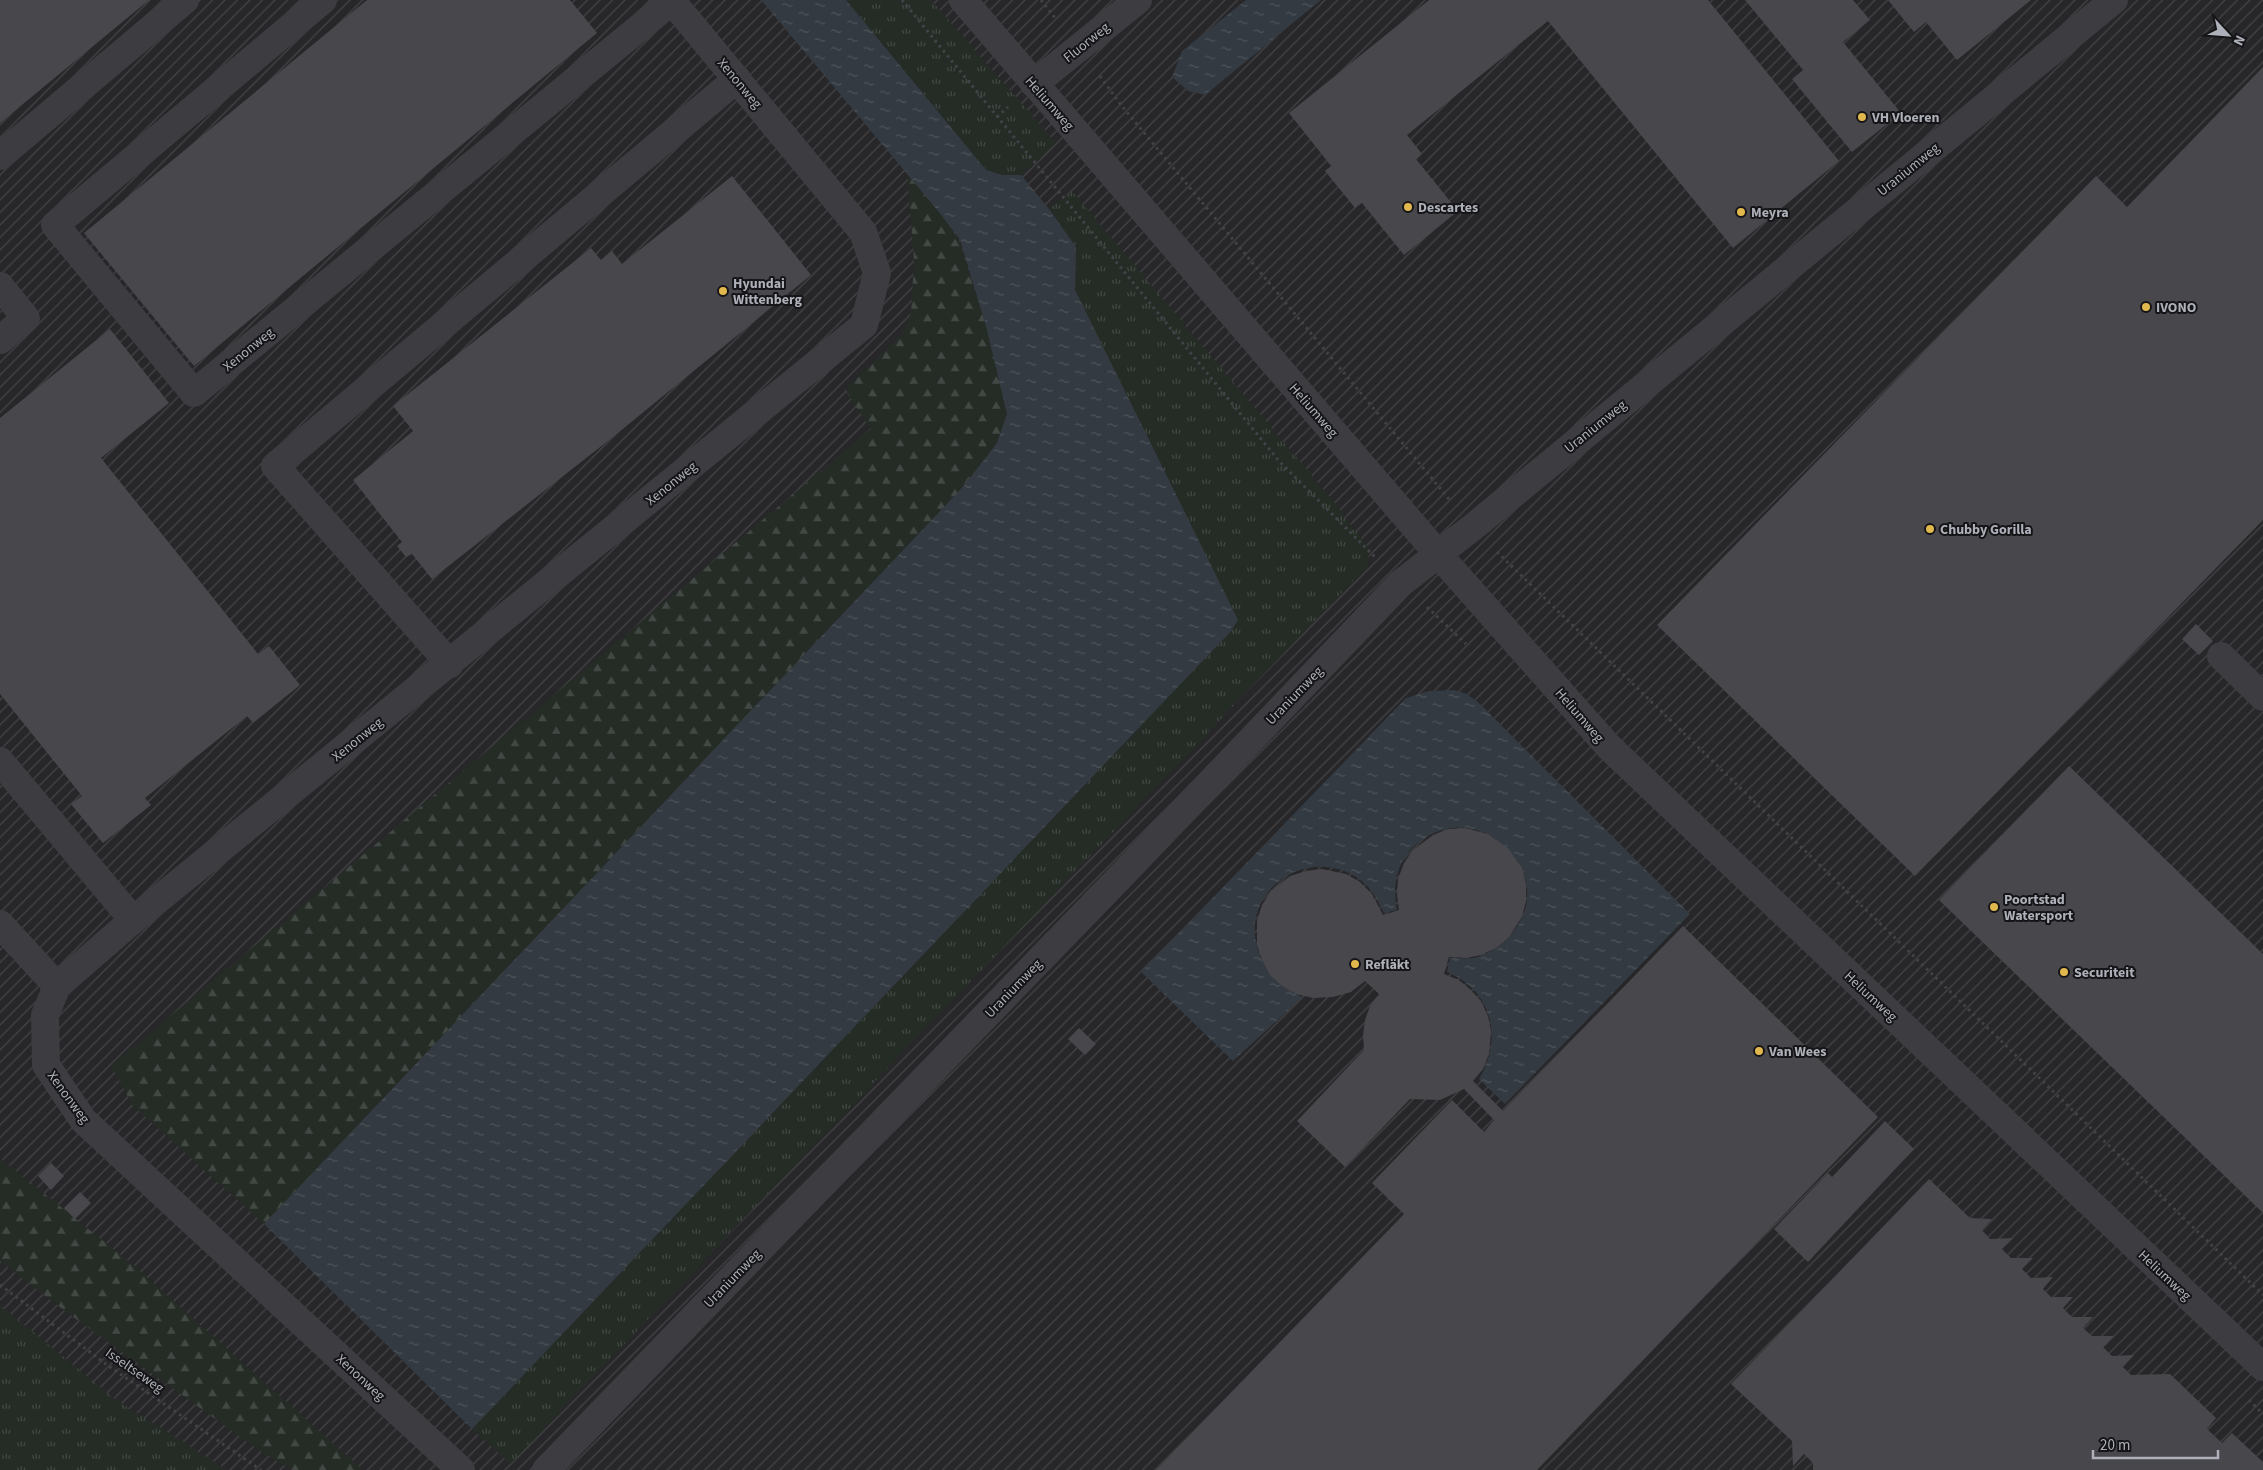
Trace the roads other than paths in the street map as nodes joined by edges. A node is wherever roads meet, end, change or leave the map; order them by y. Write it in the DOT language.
graph roads {
  1 [pos="184,0"];
  2 [pos="323,0"];
  3 [pos="963,0"];
  4 [pos="1138,0"];
  5 [pos="2114,0"];
  6 [pos="672,1"];
  7 [pos="737,80"];
  8 [pos="1034,84"];
  9 [pos="0,156"];
  10 [pos="0,286"];
  11 [pos="0,340"];
  12 [pos="1438,554"];
  13 [pos="2221,656"];
  14 [pos="450,664"];
  15 [pos="2263,697"];
  16 [pos="0,761"];
  17 [pos="133,920"];
  18 [pos="0,924"];
  19 [pos="57,986"];
  20 [pos="2263,1368"];
  21 [pos="461,1470"];
  22 [pos="546,1470"];
  1 -- 9 [label="street"];
  2 -- 6 [label="street, Xenonweg"];
  3 -- 8 [label="street, Heliumweg"];
  4 -- 8 [label="street, Fluorweg"];
  5 -- 12 [label="street, Uraniumweg"];
  6 -- 7 [label="street, Xenonweg"];
  7 -- 14 [label="street, Xenonweg"];
  7 -- 14 [label="street"];
  8 -- 12 [label="street, Heliumweg"];
  10 -- 11 [label="street"];
  12 -- 20 [label="street, Heliumweg"];
  12 -- 22 [label="street, Uraniumweg"];
  13 -- 15 [label="street"];
  14 -- 17 [label="street, Xenonweg"];
  16 -- 17 [label="street"];
  17 -- 19 [label="street, Xenonweg"];
  18 -- 19 [label="street"];
  19 -- 21 [label="street, Xenonweg"];
}
